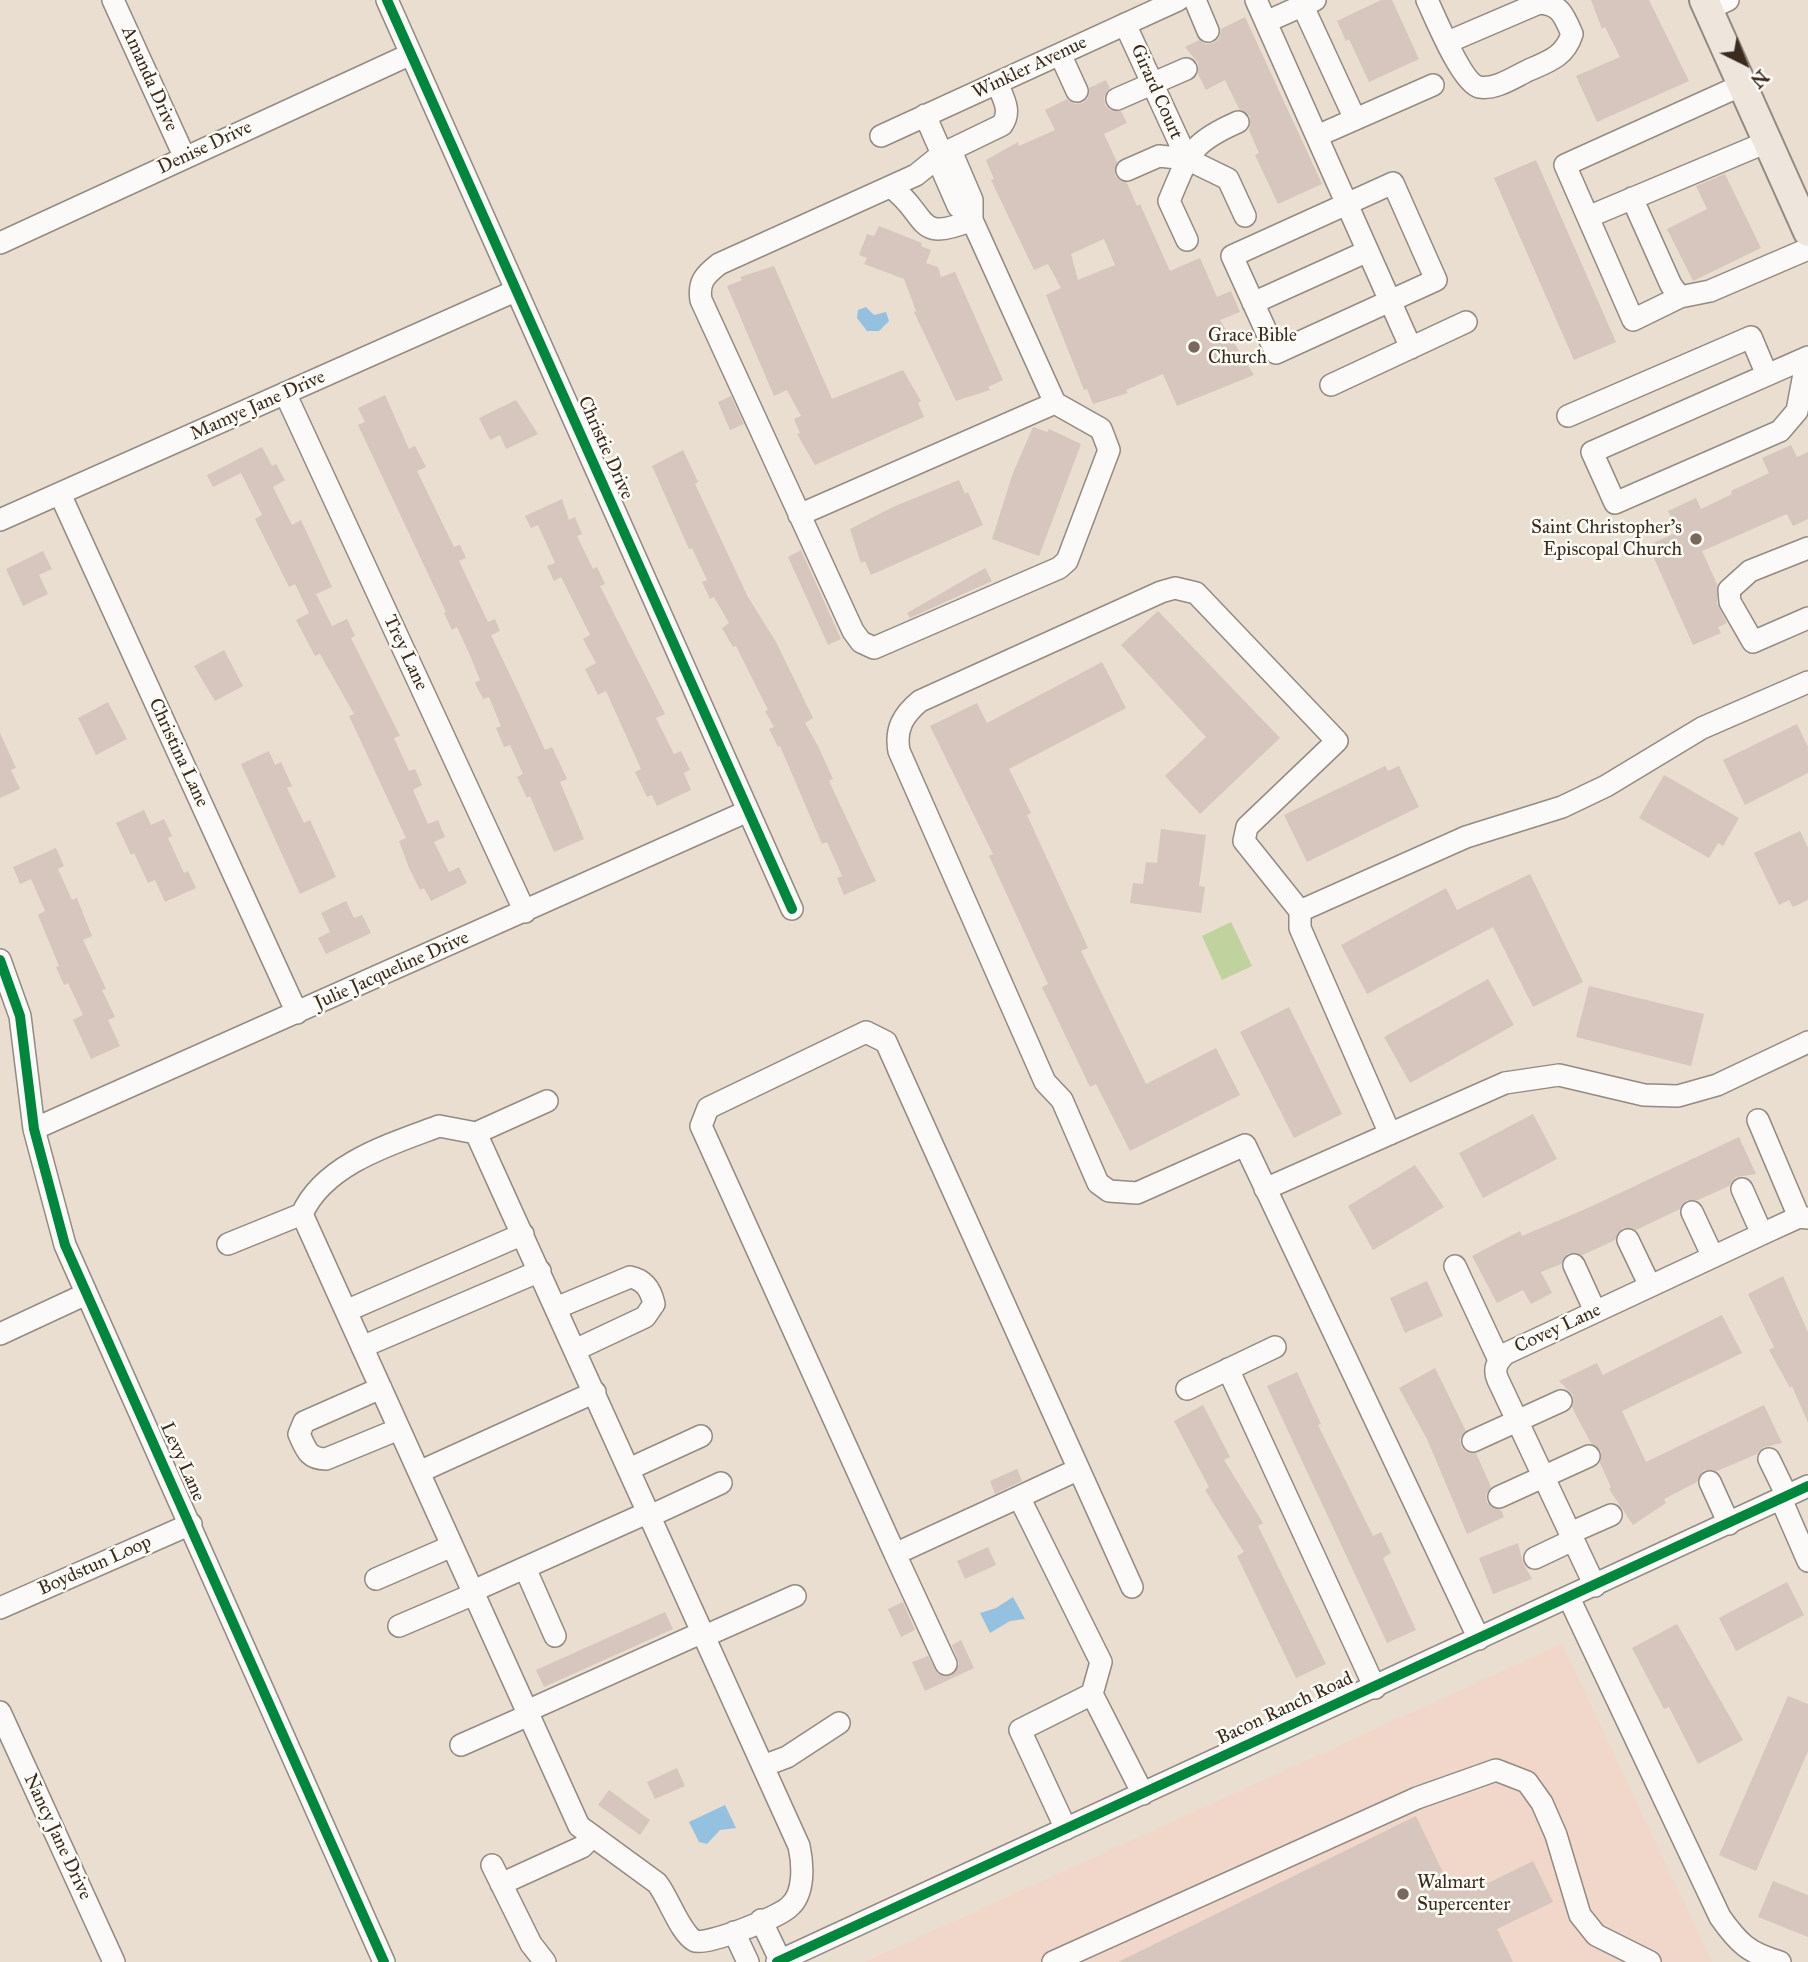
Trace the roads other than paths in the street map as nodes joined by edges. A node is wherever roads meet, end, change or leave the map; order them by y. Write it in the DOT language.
graph roads {
  1 [pos="113,0"];
  2 [pos="387,0"];
  3 [pos="1178,0"];
  4 [pos="1195,0"];
  5 [pos="1256,0"];
  6 [pos="1427,0"];
  7 [pos="1306,2"];
  8 [pos="1714,3"];
  9 [pos="1266,22"];
  10 [pos="1125,24"];
  11 [pos="1208,31"];
  12 [pos="1448,43"];
  13 [pos="411,54"];
  14 [pos="1060,54"];
  15 [pos="1186,69"];
  16 [pos="997,83"];
  17 [pos="1152,84"];
  18 [pos="1433,85"];
  19 [pos="1742,85"];
  20 [pos="1077,90"];
  21 [pos="1117,99"];
  22 [pos="925,116"];
  23 [pos="1355,119"];
  24 [pos="1238,122"];
  25 [pos="881,136"];
  26 [pos="1317,136"];
  27 [pos="1767,142"];
  28 [pos="942,154"];
  29 [pos="185,158"];
  30 [pos="1186,159"];
  31 [pos="1127,170"];
  32 [pos="891,187"];
  33 [pos="1632,198"];
  34 [pos="1347,204"];
  35 [pos="1245,216"];
  36 [pos="1588,217"];
  37 [pos="972,220"];
  38 [pos="1808,232"];
  39 [pos="1187,240"];
  40 [pos="0,243"];
  41 [pos="1808,249"];
  42 [pos="1368,251"];
  43 [pos="515,291"];
  44 [pos="1680,297"];
  45 [pos="1390,300"];
  46 [pos="1253,303"];
  47 [pos="1466,322"];
  48 [pos="1411,348"];
  49 [pos="1807,357"];
  50 [pos="1767,375"];
  51 [pos="1331,385"];
  52 [pos="285,393"];
  53 [pos="1055,403"];
  54 [pos="1568,416"];
  55 [pos="60,494"];
  56 [pos="799,515"];
  57 [pos="0,520"];
  58 [pos="1808,548"];
  59 [pos="1808,618"];
  60 [pos="1808,682"];
  61 [pos="748,811"];
  62 [pos="792,909"];
  63 [pos="1300,911"];
  64 [pos="525,912"];
  65 [pos="0,960"];
  66 [pos="297,1013"];
  67 [pos="1808,1042"];
  68 [pos="547,1101"];
  69 [pos="1758,1120"];
  70 [pos="34,1129"];
  71 [pos="476,1133"];
  72 [pos="1390,1134"];
  73 [pos="1265,1189"];
  74 [pos="1742,1189"];
  75 [pos="1692,1212"];
  76 [pos="302,1214"];
  77 [pos="1803,1217"];
  78 [pos="523,1234"];
  79 [pos="1762,1234"];
  80 [pos="1628,1240"];
  81 [pos="228,1244"];
  82 [pos="1713,1257"];
  83 [pos="1574,1265"];
  84 [pos="1455,1266"];
  85 [pos="540,1271"];
  86 [pos="1650,1286"];
  87 [pos="86,1294"];
  88 [pos="556,1308"];
  89 [pos="346,1311"];
  90 [pos="1595,1311"];
  91 [pos="0,1334"];
  92 [pos="362,1347"];
  93 [pos="1275,1347"];
  94 [pos="575,1350"];
  95 [pos="1499,1360"];
  96 [pos="1228,1370"];
  97 [pos="381,1388"];
  98 [pos="1187,1389"];
  99 [pos="595,1392"];
  100 [pos="1561,1401"];
  101 [pos="1517,1421"];
  102 [pos="399,1429"];
  103 [pos="701,1436"];
  104 [pos="1473,1441"];
  105 [pos="1589,1456"];
  106 [pos="1769,1459"];
  107 [pos="629,1469"];
  108 [pos="1077,1470"];
  109 [pos="419,1472"];
  110 [pos="1543,1476"];
  111 [pos="1710,1482"];
  112 [pos="721,1483"];
  113 [pos="1808,1486"];
  114 [pos="1019,1497"];
  115 [pos="1499,1497"];
  116 [pos="1784,1498"];
  117 [pos="650,1514"];
  118 [pos="1611,1514"];
  119 [pos="191,1524"];
  120 [pos="1729,1524"];
  121 [pos="1572,1536"];
  122 [pos="452,1546"];
  123 [pos="895,1554"];
  124 [pos="1535,1558"];
  125 [pos="1808,1561"];
  126 [pos="525,1568"];
  127 [pos="376,1579"];
  128 [pos="1595,1586"];
  129 [pos="1132,1587"];
  130 [pos="474,1593"];
  131 [pos="796,1596"];
  132 [pos="1569,1598"];
  133 [pos="0,1608"];
  134 [pos="399,1626"];
  135 [pos="704,1634"];
  136 [pos="555,1636"];
  137 [pos="1479,1639"];
  138 [pos="946,1664"];
  139 [pos="1375,1688"];
  140 [pos="1092,1694"];
  141 [pos="0,1712"];
  142 [pos="528,1713"];
  143 [pos="839,1723"];
  144 [pos="461,1745"];
  145 [pos="763,1766"];
  146 [pos="1143,1794"];
  147 [pos="1066,1829"];
  148 [pos="593,1836"];
  149 [pos="492,1864"];
  150 [pos="501,1884"];
  151 [pos="761,1920"];
  152 [pos="734,1932"];
  153 [pos="778,1961"];
  154 [pos="114,1962"];
  155 [pos="384,1962"];
  156 [pos="545,1962"];
  157 [pos="748,1962"];
  158 [pos="1053,1962"];
  159 [pos="1650,1962"];
  160 [pos="1780,1962"];
  1 -- 29 [label="street, Amanda Drive"];
  2 -- 13 [label="street, Christie Drive"];
  3 -- 10 [label="street, Winkler Avenue"];
  4 -- 11 [label="street"];
  5 -- 9 [label="street"];
  6 -- 12 [label="street"];
  7 -- 9 [label="street"];
  7 -- 23 [label="street"];
  8 -- 19 [label="main road"];
  9 -- 26 [label="street"];
  10 -- 14 [label="street, Winkler Avenue"];
  10 -- 17 [label="street, Girard Court"];
  12 -- 12 [label="street"];
  13 -- 29 [label="street, Denise Drive"];
  13 -- 43 [label="street, Christie Drive"];
  14 -- 16 [label="street, Winkler Avenue"];
  14 -- 20 [label="street"];
  15 -- 17 [label="street"];
  16 -- 22 [label="street, Winkler Avenue"];
  16 -- 28 [label="street"];
  17 -- 21 [label="street"];
  17 -- 30 [label="street, Girard Court"];
  18 -- 23 [label="street"];
  19 -- 27 [label="main road"];
  19 -- 36 [label="street"];
  22 -- 25 [label="street, Winkler Avenue"];
  22 -- 28 [label="street"];
  23 -- 26 [label="street"];
  24 -- 30 [label="street"];
  26 -- 34 [label="street"];
  27 -- 33 [label="street"];
  27 -- 38 [label="main road"];
  28 -- 32 [label="street"];
  28 -- 37 [label="street"];
  29 -- 40 [label="street, Denise Drive"];
  30 -- 31 [label="street"];
  30 -- 35 [label="street"];
  30 -- 39 [label="street"];
  32 -- 37 [label="street"];
  32 -- 56 [label="street"];
  33 -- 36 [label="street"];
  33 -- 44 [label="street"];
  34 -- 42 [label="street"];
  34 -- 45 [label="street"];
  34 -- 46 [label="street"];
  36 -- 44 [label="street"];
  37 -- 53 [label="street"];
  41 -- 44 [label="street"];
  42 -- 45 [label="street"];
  42 -- 46 [label="street"];
  43 -- 52 [label="street, Mamye Jane Drive"];
  43 -- 61 [label="street, Christie Drive"];
  45 -- 46 [label="street"];
  45 -- 48 [label="street"];
  47 -- 48 [label="street"];
  48 -- 51 [label="street"];
  49 -- 50 [label="street"];
  49 -- 50 [label="street"];
  50 -- 54 [label="street"];
  52 -- 55 [label="street, Mamye Jane Drive"];
  52 -- 64 [label="street, Trey Lane"];
  53 -- 56 [label="street"];
  53 -- 56 [label="street"];
  55 -- 57 [label="street, Mamye Jane Drive"];
  55 -- 66 [label="street, Christina Lane"];
  58 -- 59 [label="street"];
  60 -- 63 [label="street"];
  61 -- 62 [label="street, Christie Drive"];
  61 -- 64 [label="street, Julie Jacqueline Drive"];
  63 -- 72 [label="street"];
  63 -- 73 [label="street"];
  64 -- 66 [label="street, Julie Jacqueline Drive"];
  65 -- 70 [label="street, Levy Lane"];
  66 -- 70 [label="street, Julie Jacqueline Drive"];
  67 -- 72 [label="street"];
  68 -- 71 [label="street"];
  69 -- 77 [label="street"];
  70 -- 87 [label="street, Levy Lane"];
  71 -- 76 [label="street"];
  71 -- 78 [label="street"];
  72 -- 73 [label="street"];
  73 -- 137 [label="street"];
  74 -- 79 [label="street"];
  75 -- 82 [label="street"];
  76 -- 81 [label="street"];
  76 -- 89 [label="street"];
  77 -- 79 [label="street, Covey Lane"];
  78 -- 85 [label="street"];
  78 -- 89 [label="street"];
  79 -- 82 [label="street, Covey Lane"];
  80 -- 86 [label="street"];
  82 -- 86 [label="street, Covey Lane"];
  83 -- 90 [label="street"];
  84 -- 95 [label="street"];
  85 -- 88 [label="street"];
  85 -- 92 [label="street"];
  86 -- 90 [label="street, Covey Lane"];
  87 -- 91 [label="street"];
  87 -- 119 [label="street, Levy Lane"];
  88 -- 94 [label="street"];
  88 -- 94 [label="street"];
  89 -- 92 [label="street"];
  90 -- 95 [label="street, Covey Lane"];
  92 -- 97 [label="street"];
  93 -- 96 [label="street"];
  94 -- 99 [label="street"];
  95 -- 101 [label="street, Covey Lane"];
  96 -- 98 [label="street"];
  96 -- 139 [label="street"];
  97 -- 102 [label="street"];
  97 -- 102 [label="street"];
  99 -- 107 [label="street"];
  99 -- 109 [label="street"];
  100 -- 101 [label="street"];
  101 -- 104 [label="street"];
  101 -- 110 [label="street, Covey Lane"];
  102 -- 109 [label="street"];
  103 -- 107 [label="street"];
  105 -- 110 [label="street"];
  106 -- 116 [label="street"];
  107 -- 117 [label="street"];
  108 -- 114 [label="street"];
  108 -- 123 [label="street"];
  108 -- 129 [label="street"];
  109 -- 122 [label="street"];
  110 -- 115 [label="street"];
  110 -- 121 [label="street, Covey Lane"];
  111 -- 120 [label="street"];
  112 -- 117 [label="street"];
  113 -- 116 [label="street, Bacon Ranch Road"];
  114 -- 123 [label="street"];
  114 -- 140 [label="street"];
  116 -- 120 [label="street, Bacon Ranch Road"];
  116 -- 125 [label="street"];
  117 -- 126 [label="street"];
  117 -- 135 [label="street"];
  118 -- 121 [label="street"];
  119 -- 133 [label="street, Boydstun Loop"];
  119 -- 155 [label="street, Levy Lane"];
  120 -- 128 [label="street, Bacon Ranch Road"];
  121 -- 124 [label="street"];
  121 -- 128 [label="street, Covey Lane"];
  122 -- 127 [label="street"];
  122 -- 130 [label="street"];
  123 -- 138 [label="street"];
  126 -- 130 [label="street"];
  126 -- 136 [label="street"];
  128 -- 132 [label="street, Bacon Ranch Road"];
  130 -- 134 [label="street"];
  130 -- 142 [label="street"];
  131 -- 135 [label="street"];
  132 -- 137 [label="street, Bacon Ranch Road"];
  132 -- 160 [label="street"];
  135 -- 142 [label="street"];
  135 -- 145 [label="street"];
  137 -- 139 [label="street, Bacon Ranch Road"];
  139 -- 146 [label="street, Bacon Ranch Road"];
  140 -- 146 [label="street"];
  140 -- 147 [label="street"];
  141 -- 154 [label="street, Nancy Jane Drive"];
  142 -- 144 [label="street"];
  142 -- 148 [label="street"];
  143 -- 145 [label="street"];
  145 -- 151 [label="street"];
  146 -- 147 [label="street, Bacon Ranch Road"];
  147 -- 153 [label="street, Bacon Ranch Road"];
  148 -- 150 [label="street"];
  148 -- 152 [label="street"];
  149 -- 150 [label="street"];
  150 -- 156 [label="street"];
  151 -- 152 [label="street"];
  151 -- 153 [label="street"];
  152 -- 157 [label="street"];
  158 -- 159 [label="street"];
}
